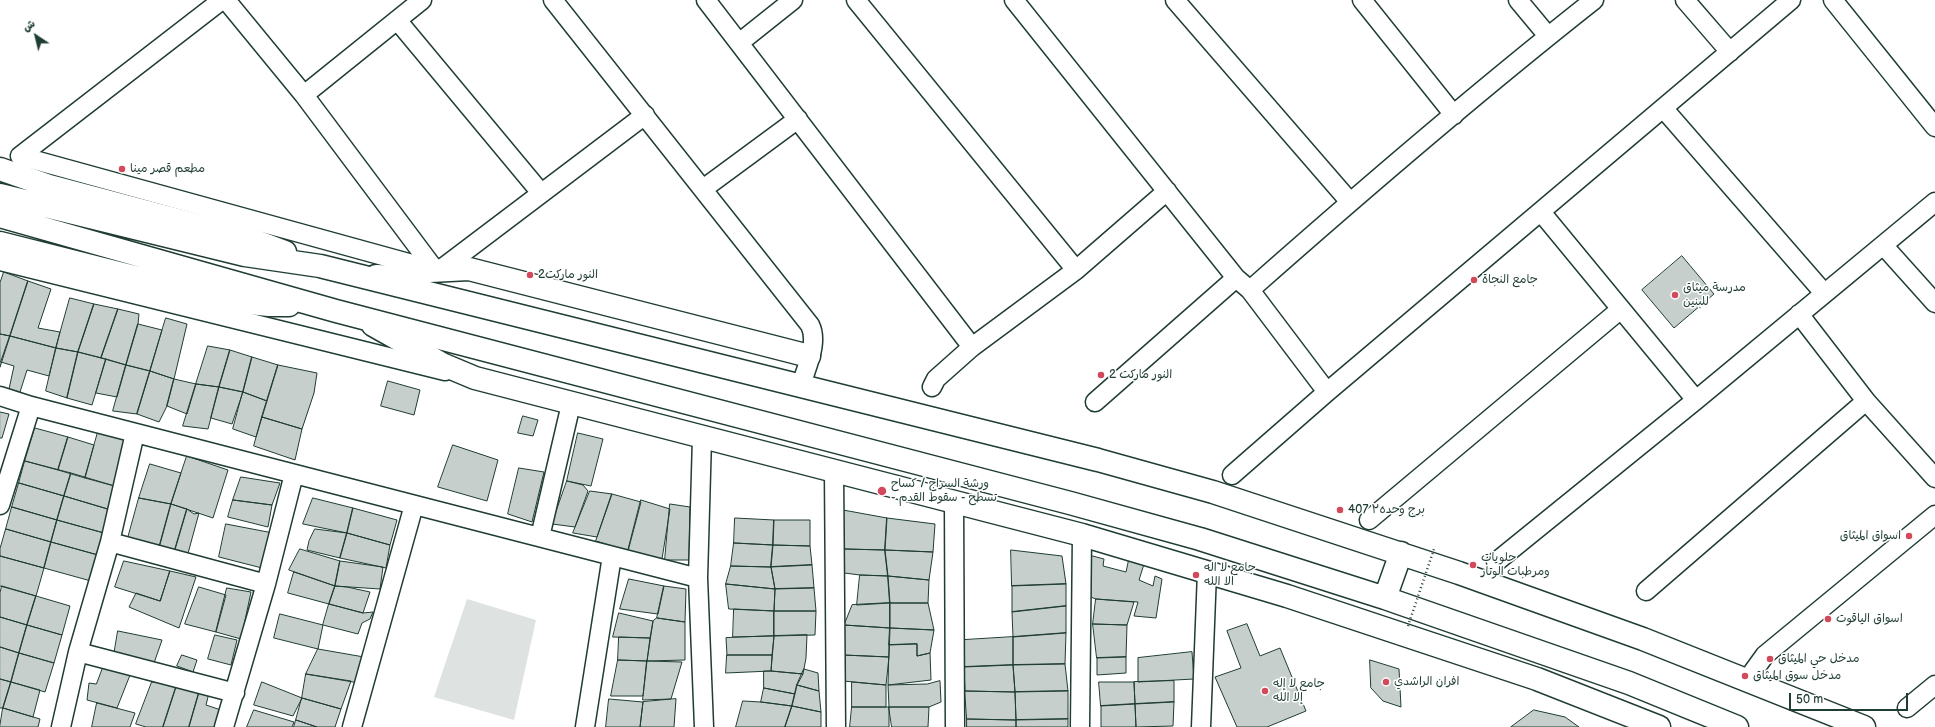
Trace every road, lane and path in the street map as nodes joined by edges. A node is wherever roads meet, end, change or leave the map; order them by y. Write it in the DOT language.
graph roads {
  1 [pos="222,0"];
  2 [pos="226,0"];
  3 [pos="422,0"];
  4 [pos="553,0"];
  5 [pos="706,0"];
  6 [pos="793,0"];
  7 [pos="856,0"];
  8 [pos="1014,0"];
  9 [pos="1175,0"];
  10 [pos="1362,0"];
  11 [pos="1518,0"];
  12 [pos="1594,0"];
  13 [pos="1685,0"];
  14 [pos="1791,0"];
  15 [pos="1833,0"];
  16 [pos="397,20"];
  17 [pos="1548,36"];
  18 [pos="739,43"];
  19 [pos="1730,52"];
  20 [pos="304,95"];
  21 [pos="1663,108"];
  22 [pos="645,115"];
  23 [pos="1454,115"];
  24 [pos="798,119"];
  25 [pos="1935,127"];
  26 [pos="0,169"];
  27 [pos="703,189"];
  28 [pos="1167,191"];
  29 [pos="541,194"];
  30 [pos="0,195"];
  31 [pos="1350,202"];
  32 [pos="1935,202"];
  33 [pos="1541,212"];
  34 [pos="37,215"];
  35 [pos="0,216"];
  36 [pos="0,243"];
  37 [pos="1883,245"];
  38 [pos="0,261"];
  39 [pos="320,266"];
  40 [pos="437,270"];
  41 [pos="1076,270"];
  42 [pos="345,272"];
  43 [pos="1236,278"];
  44 [pos="1250,290"];
  45 [pos="1824,293"];
  46 [pos="309,303"];
  47 [pos="1935,303"];
  48 [pos="1621,309"];
  49 [pos="336,311"];
  50 [pos="1799,314"];
  51 [pos="972,348"];
  52 [pos="809,356"];
  53 [pos="475,378"];
  54 [pos="801,386"];
  55 [pos="932,387"];
  56 [pos="1327,392"];
  57 [pos="0,396"];
  58 [pos="1696,400"];
  59 [pos="1866,401"];
  60 [pos="1095,402"];
  61 [pos="572,404"];
  62 [pos="31,406"];
  63 [pos="135,433"];
  64 [pos="702,438"];
  65 [pos="834,472"];
  66 [pos="294,474"];
  67 [pos="1232,475"];
  68 [pos="1935,478"];
  69 [pos="954,502"];
  70 [pos="0,505"];
  71 [pos="414,505"];
  72 [pos="1935,515"];
  73 [pos="1369,520"];
  74 [pos="1082,535"];
  75 [pos="540,537"];
  76 [pos="110,542"];
  77 [pos="1434,549"];
  78 [pos="1401,553"];
  79 [pos="612,556"];
  80 [pos="1496,562"];
  81 [pos="1207,572"];
  82 [pos="698,578"];
  83 [pos="266,584"];
  84 [pos="1646,591"];
  85 [pos="1386,598"];
  86 [pos="1408,626"];
  87 [pos="78,652"];
  88 [pos="1747,680"];
  89 [pos="1935,685"];
  90 [pos="236,693"];
  91 [pos="1907,708"];
  92 [pos="62,727"];
  93 [pos="224,727"];
  94 [pos="352,727"];
  95 [pos="585,727"];
  96 [pos="704,727"];
  97 [pos="836,727"];
  98 [pos="955,727"];
  99 [pos="1080,727"];
  100 [pos="1201,727"];
  101 [pos="1659,727"];
  102 [pos="1738,727"];
  103 [pos="1864,727"];
  1 -- 40 [label="street"];
  2 -- 20 [label="street"];
  3 -- 16 [label="street"];
  4 -- 22 [label="street"];
  5 -- 18 [label="street"];
  6 -- 18 [label="street"];
  7 -- 41 [label="street"];
  8 -- 28 [label="street"];
  9 -- 31 [label="street"];
  10 -- 23 [label="street"];
  11 -- 17 [label="street"];
  12 -- 17 [label="street"];
  13 -- 19 [label="street"];
  14 -- 19 [label="street"];
  15 -- 25 [label="street"];
  16 -- 20 [label="street"];
  16 -- 29 [label="street"];
  17 -- 23 [label="street"];
  18 -- 24 [label="street"];
  19 -- 21 [label="street"];
  20 -- 40 [label="street"];
  21 -- 33 [label="street"];
  21 -- 45 [label="street"];
  22 -- 27 [label="street"];
  22 -- 29 [label="street"];
  23 -- 31 [label="street"];
  24 -- 27 [label="street"];
  24 -- 51 [label="street"];
  26 -- 39 [label="main road"];
  27 -- 52 [label="street"];
  28 -- 41 [label="street"];
  28 -- 43 [label="street"];
  29 -- 40 [label="street"];
  30 -- 34 [label="main road"];
  31 -- 44 [label="street"];
  32 -- 37 [label="street"];
  33 -- 48 [label="street"];
  33 -- 56 [label="street"];
  34 -- 35 [label="main road"];
  34 -- 39 [label="main road"];
  34 -- 46 [label="main road"];
  36 -- 46 [label="main road"];
  37 -- 45 [label="street"];
  37 -- 47 [label="street"];
  38 -- 53 [label="street"];
  39 -- 42 [label="main road"];
  40 -- 42 [label="main road"];
  40 -- 52 [label="main road"];
  41 -- 51 [label="street"];
  42 -- 54 [label="main road"];
  43 -- 44 [label="street"];
  43 -- 60 [label="street"];
  44 -- 56 [label="street"];
  45 -- 50 [label="street"];
  46 -- 49 [label="main road"];
  48 -- 58 [label="street"];
  48 -- 73 [label="street"];
  49 -- 53 [label="main road"];
  49 -- 85 [label="main road"];
  50 -- 58 [label="street"];
  50 -- 59 [label="street"];
  51 -- 55 [label="street"];
  52 -- 54 [label="street"];
  53 -- 61 [label="main road"];
  54 -- 78 [label="main road"];
  56 -- 67 [label="street"];
  57 -- 62 [label="street"];
  58 -- 80 [label="street"];
  59 -- 68 [label="street"];
  59 -- 84 [label="street"];
  61 -- 64 [label="main road"];
  61 -- 75 [label="street"];
  62 -- 63 [label="street"];
  62 -- 70 [label="street"];
  63 -- 66 [label="street"];
  63 -- 76 [label="street"];
  64 -- 65 [label="main road"];
  64 -- 82 [label="street"];
  65 -- 69 [label="main road"];
  65 -- 97 [label="street"];
  66 -- 71 [label="street"];
  66 -- 83 [label="street"];
  69 -- 74 [label="main road"];
  69 -- 98 [label="street"];
  71 -- 75 [label="street"];
  71 -- 94 [label="street"];
  72 -- 88 [label="street"];
  74 -- 81 [label="main road"];
  74 -- 99 [label="street"];
  75 -- 79 [label="street"];
  76 -- 83 [label="street"];
  76 -- 87 [label="street"];
  77 -- 86 [label="path, bridge"];
  78 -- 85 [label="main road"];
  78 -- 88 [label="main road"];
  79 -- 82 [label="street"];
  79 -- 95 [label="street"];
  81 -- 100 [label="street"];
  81 -- 101 [label="main road"];
  82 -- 96 [label="street"];
  83 -- 90 [label="street"];
  85 -- 102 [label="main road"];
  87 -- 90 [label="street"];
  87 -- 92 [label="street"];
  88 -- 103 [label="main road"];
  89 -- 91 [label="street"];
  90 -- 93 [label="street"];
}
